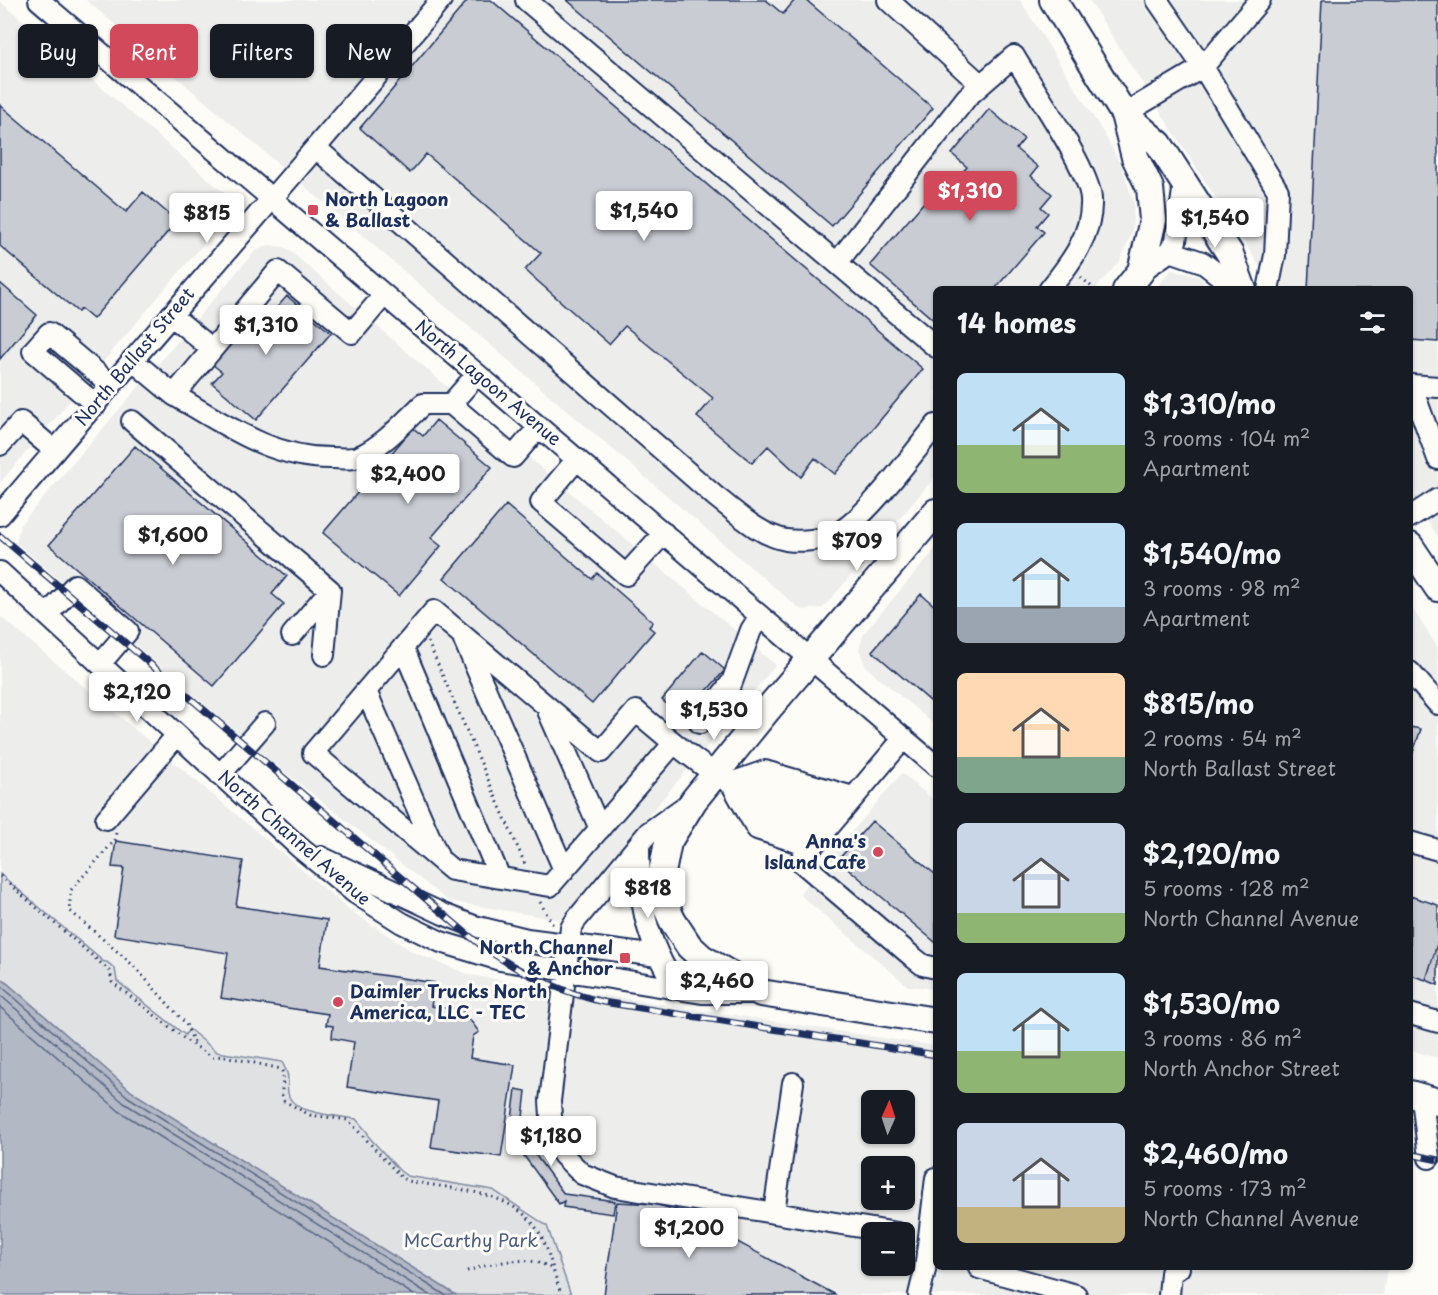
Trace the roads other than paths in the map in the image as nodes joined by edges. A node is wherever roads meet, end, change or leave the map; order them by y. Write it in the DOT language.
graph roads {
  1 [pos="39,0"];
  2 [pos="441,0"];
  3 [pos="526,0"];
  4 [pos="888,0"];
  5 [pos="1053,0"];
  6 [pos="1157,0"];
  7 [pos="1260,0"];
  8 [pos="1203,67"];
  9 [pos="980,84"];
  10 [pos="1124,114"];
  11 [pos="316,148"];
  12 [pos="1184,183"];
  13 [pos="271,199"];
  14 [pos="1170,251"];
  15 [pos="837,263"];
  16 [pos="1133,280"];
  17 [pos="1052,286"];
  18 [pos="1233,286"];
  19 [pos="1242,286"];
  20 [pos="1269,286"];
  21 [pos="384,295"];
  22 [pos="171,315"];
  23 [pos="933,344"];
  24 [pos="212,349"];
  25 [pos="132,360"];
  26 [pos="477,374"];
  27 [pos="111,385"];
  28 [pos="1413,385"];
  29 [pos="1438,387"];
  30 [pos="1413,389"];
  31 [pos="174,394"];
  32 [pos="451,404"];
  33 [pos="96,405"];
  34 [pos="132,421"];
  35 [pos="539,427"];
  36 [pos="1432,427"];
  37 [pos="933,429"];
  38 [pos="0,445"];
  39 [pos="55,451"];
  40 [pos="577,459"];
  41 [pos="1438,459"];
  42 [pos="1438,499"];
  43 [pos="0,515"];
  44 [pos="1413,515"];
  45 [pos="933,516"];
  46 [pos="664,533"];
  47 [pos="1413,550"];
  48 [pos="0,572"];
  49 [pos="1438,588"];
  50 [pos="330,590"];
  51 [pos="47,615"];
  52 [pos="760,616"];
  53 [pos="292,635"];
  54 [pos="462,635"];
  55 [pos="403,647"];
  56 [pos="324,655"];
  57 [pos="811,659"];
  58 [pos="100,664"];
  59 [pos="1413,675"];
  60 [pos="366,691"];
  61 [pos="1438,704"];
  62 [pos="546,706"];
  63 [pos="265,723"];
  64 [pos="699,723"];
  65 [pos="177,735"];
  66 [pos="904,738"];
  67 [pos="674,743"];
  68 [pos="933,759"];
  69 [pos="220,775"];
  70 [pos="723,778"];
  71 [pos="694,800"];
  72 [pos="106,819"];
  73 [pos="831,823"];
  74 [pos="600,829"];
  75 [pos="1413,843"];
  76 [pos="639,844"];
  77 [pos="299,847"];
  78 [pos="1438,850"];
  79 [pos="440,860"];
  80 [pos="564,870"];
  81 [pos="500,878"];
  82 [pos="562,936"];
  83 [pos="658,957"];
  84 [pos="933,967"];
  85 [pos="565,971"];
  86 [pos="677,989"];
  87 [pos="760,993"];
  88 [pos="1413,1015"];
  89 [pos="933,1020"];
  90 [pos="1438,1022"];
  91 [pos="793,1083"];
  92 [pos="1423,1098"];
  93 [pos="1429,1158"];
  94 [pos="774,1212"];
  95 [pos="861,1227"];
  96 [pos="933,1232"];
  97 [pos="915,1242"];
  98 [pos="932,1250"];
  99 [pos="986,1270"];
  100 [pos="1176,1270"];
  101 [pos="1181,1270"];
  102 [pos="919,1295"];
  103 [pos="1076,1295"];
  104 [pos="1169,1295"];
  105 [pos="1181,1295"];
  1 -- 13 [label="street, North Lagoon Avenue"];
  2 -- 11 [label="street, North Ballast Street"];
  3 -- 15 [label="street"];
  4 -- 9 [label="street"];
  5 -- 10 [label="main road"];
  6 -- 8 [label="street"];
  7 -- 8 [label="street"];
  8 -- 10 [label="street"];
  8 -- 20 [label="street"];
  9 -- 15 [label="street"];
  9 -- 17 [label="street"];
  10 -- 12 [label="main road"];
  10 -- 16 [label="main road"];
  11 -- 13 [label="street, North Ballast Street"];
  11 -- 37 [label="street"];
  12 -- 14 [label="street"];
  12 -- 19 [label="main road"];
  13 -- 21 [label="street, North Lagoon Avenue"];
  13 -- 22 [label="street, North Ballast Street"];
  14 -- 16 [label="street"];
  14 -- 18 [label="street"];
  15 -- 23 [label="street"];
  21 -- 24 [label="street"];
  21 -- 26 [label="street, North Lagoon Avenue"];
  22 -- 24 [label="street"];
  22 -- 25 [label="street, North Ballast Street"];
  24 -- 31 [label="street"];
  25 -- 27 [label="street, North Ballast Street"];
  25 -- 31 [label="street"];
  26 -- 32 [label="street"];
  26 -- 35 [label="street, North Lagoon Avenue"];
  27 -- 33 [label="street, North Ballast Street"];
  27 -- 33 [label="street"];
  28 -- 29 [label="street"];
  30 -- 36 [label="street"];
  31 -- 32 [label="street"];
  32 -- 35 [label="street"];
  33 -- 39 [label="street, North Ballast Street"];
  34 -- 50 [label="street"];
  35 -- 40 [label="street, North Lagoon Avenue"];
  36 -- 41 [label="street"];
  38 -- 39 [label="street"];
  39 -- 43 [label="street, North Ballast Street"];
  40 -- 46 [label="street, North Lagoon Avenue"];
  40 -- 46 [label="street"];
  42 -- 44 [label="street"];
  45 -- 57 [label="main road"];
  46 -- 52 [label="street, North Lagoon Avenue"];
  47 -- 49 [label="main road"];
  48 -- 51 [label="street, North Channel Avenue"];
  50 -- 53 [label="street"];
  50 -- 56 [label="street"];
  51 -- 58 [label="street, North Channel Avenue"];
  51 -- 58 [label="street"];
  52 -- 57 [label="street, North Lagoon Avenue"];
  52 -- 64 [label="street"];
  54 -- 55 [label="street"];
  54 -- 62 [label="street"];
  54 -- 80 [label="street"];
  55 -- 60 [label="street"];
  55 -- 81 [label="street"];
  57 -- 66 [label="street, North Lagoon Avenue"];
  57 -- 70 [label="main road"];
  58 -- 65 [label="street, North Channel Avenue"];
  59 -- 61 [label="street"];
  60 -- 79 [label="street"];
  60 -- 79 [label="street"];
  62 -- 67 [label="street"];
  62 -- 74 [label="street"];
  63 -- 69 [label="street"];
  65 -- 69 [label="street, North Channel Avenue"];
  65 -- 72 [label="street"];
  66 -- 68 [label="street, North Lagoon Avenue"];
  66 -- 73 [label="street"];
  67 -- 70 [label="street"];
  67 -- 74 [label="street"];
  69 -- 77 [label="street, North Channel Avenue"];
  70 -- 71 [label="main road"];
  70 -- 73 [label="street"];
  70 -- 73 [label="street"];
  70 -- 73 [label="street"];
  71 -- 76 [label="street"];
  71 -- 87 [label="main road"];
  73 -- 84 [label="street"];
  74 -- 80 [label="street"];
  75 -- 78 [label="street"];
  76 -- 82 [label="street"];
  76 -- 83 [label="street"];
  77 -- 82 [label="street"];
  77 -- 85 [label="street, North Channel Avenue"];
  79 -- 81 [label="street"];
  80 -- 81 [label="street"];
  82 -- 83 [label="street"];
  82 -- 85 [label="street"];
  83 -- 86 [label="street"];
  85 -- 86 [label="street, North Channel Avenue"];
  85 -- 94 [label="street"];
  86 -- 87 [label="street, North Channel Avenue"];
  87 -- 89 [label="main road, North Channel Avenue"];
  88 -- 90 [label="street"];
  91 -- 94 [label="street"];
  92 -- 93 [label="street"];
  94 -- 95 [label="street"];
  96 -- 98 [label="street"];
  97 -- 98 [label="street"];
  98 -- 102 [label="street"];
  99 -- 103 [label="street"];
  100 -- 104 [label="street"];
  101 -- 105 [label="street"];
}
